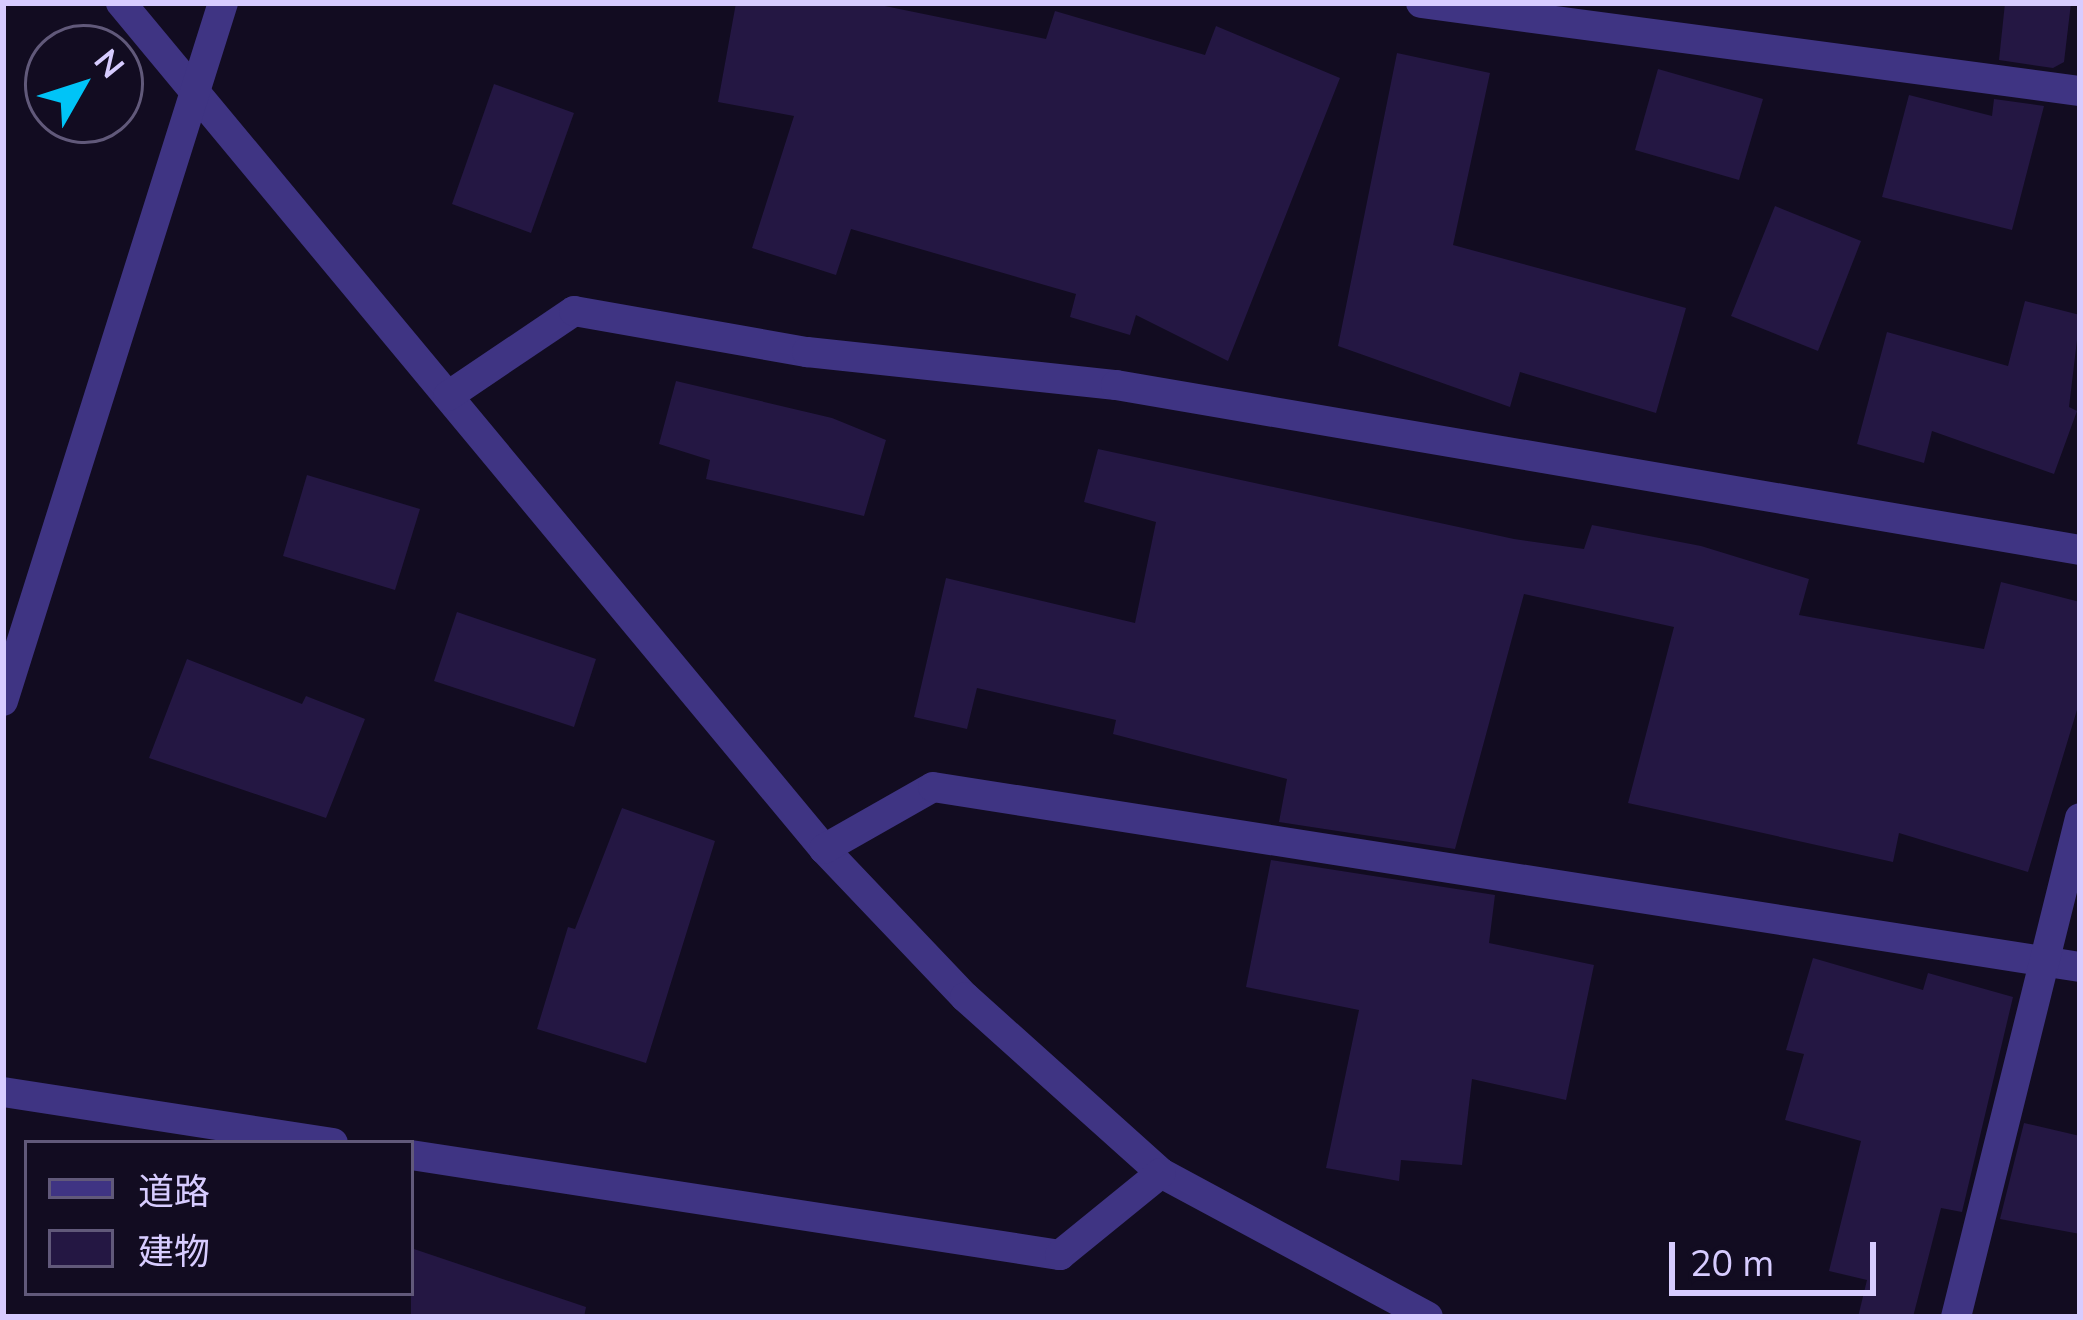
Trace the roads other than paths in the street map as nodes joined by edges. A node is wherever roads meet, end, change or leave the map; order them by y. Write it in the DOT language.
graph roads {
  1 [pos="122,3"];
  2 [pos="223,3"];
  3 [pos="1420,3"];
  4 [pos="195,91"];
  5 [pos="2080,91"];
  6 [pos="448,396"];
  7 [pos="2080,550"];
  8 [pos="3,700"];
  9 [pos="2080,818"];
  10 [pos="824,849"];
  11 [pos="2065,965"];
  12 [pos="3,1092"];
  13 [pos="314,1140"];
  14 [pos="414,1155"];
  15 [pos="1160,1173"];
  16 [pos="1428,1317"];
  17 [pos="1956,1317"];
  1 -- 4 [label="street"];
  2 -- 4 [label="street"];
  3 -- 5 [label="street"];
  4 -- 6 [label="street"];
  4 -- 8 [label="street"];
  6 -- 7 [label="street"];
  6 -- 10 [label="street"];
  9 -- 11 [label="street"];
  10 -- 11 [label="street"];
  10 -- 15 [label="street"];
  11 -- 17 [label="street"];
  12 -- 13 [label="street"];
  14 -- 15 [label="street"];
  15 -- 16 [label="street"];
}
